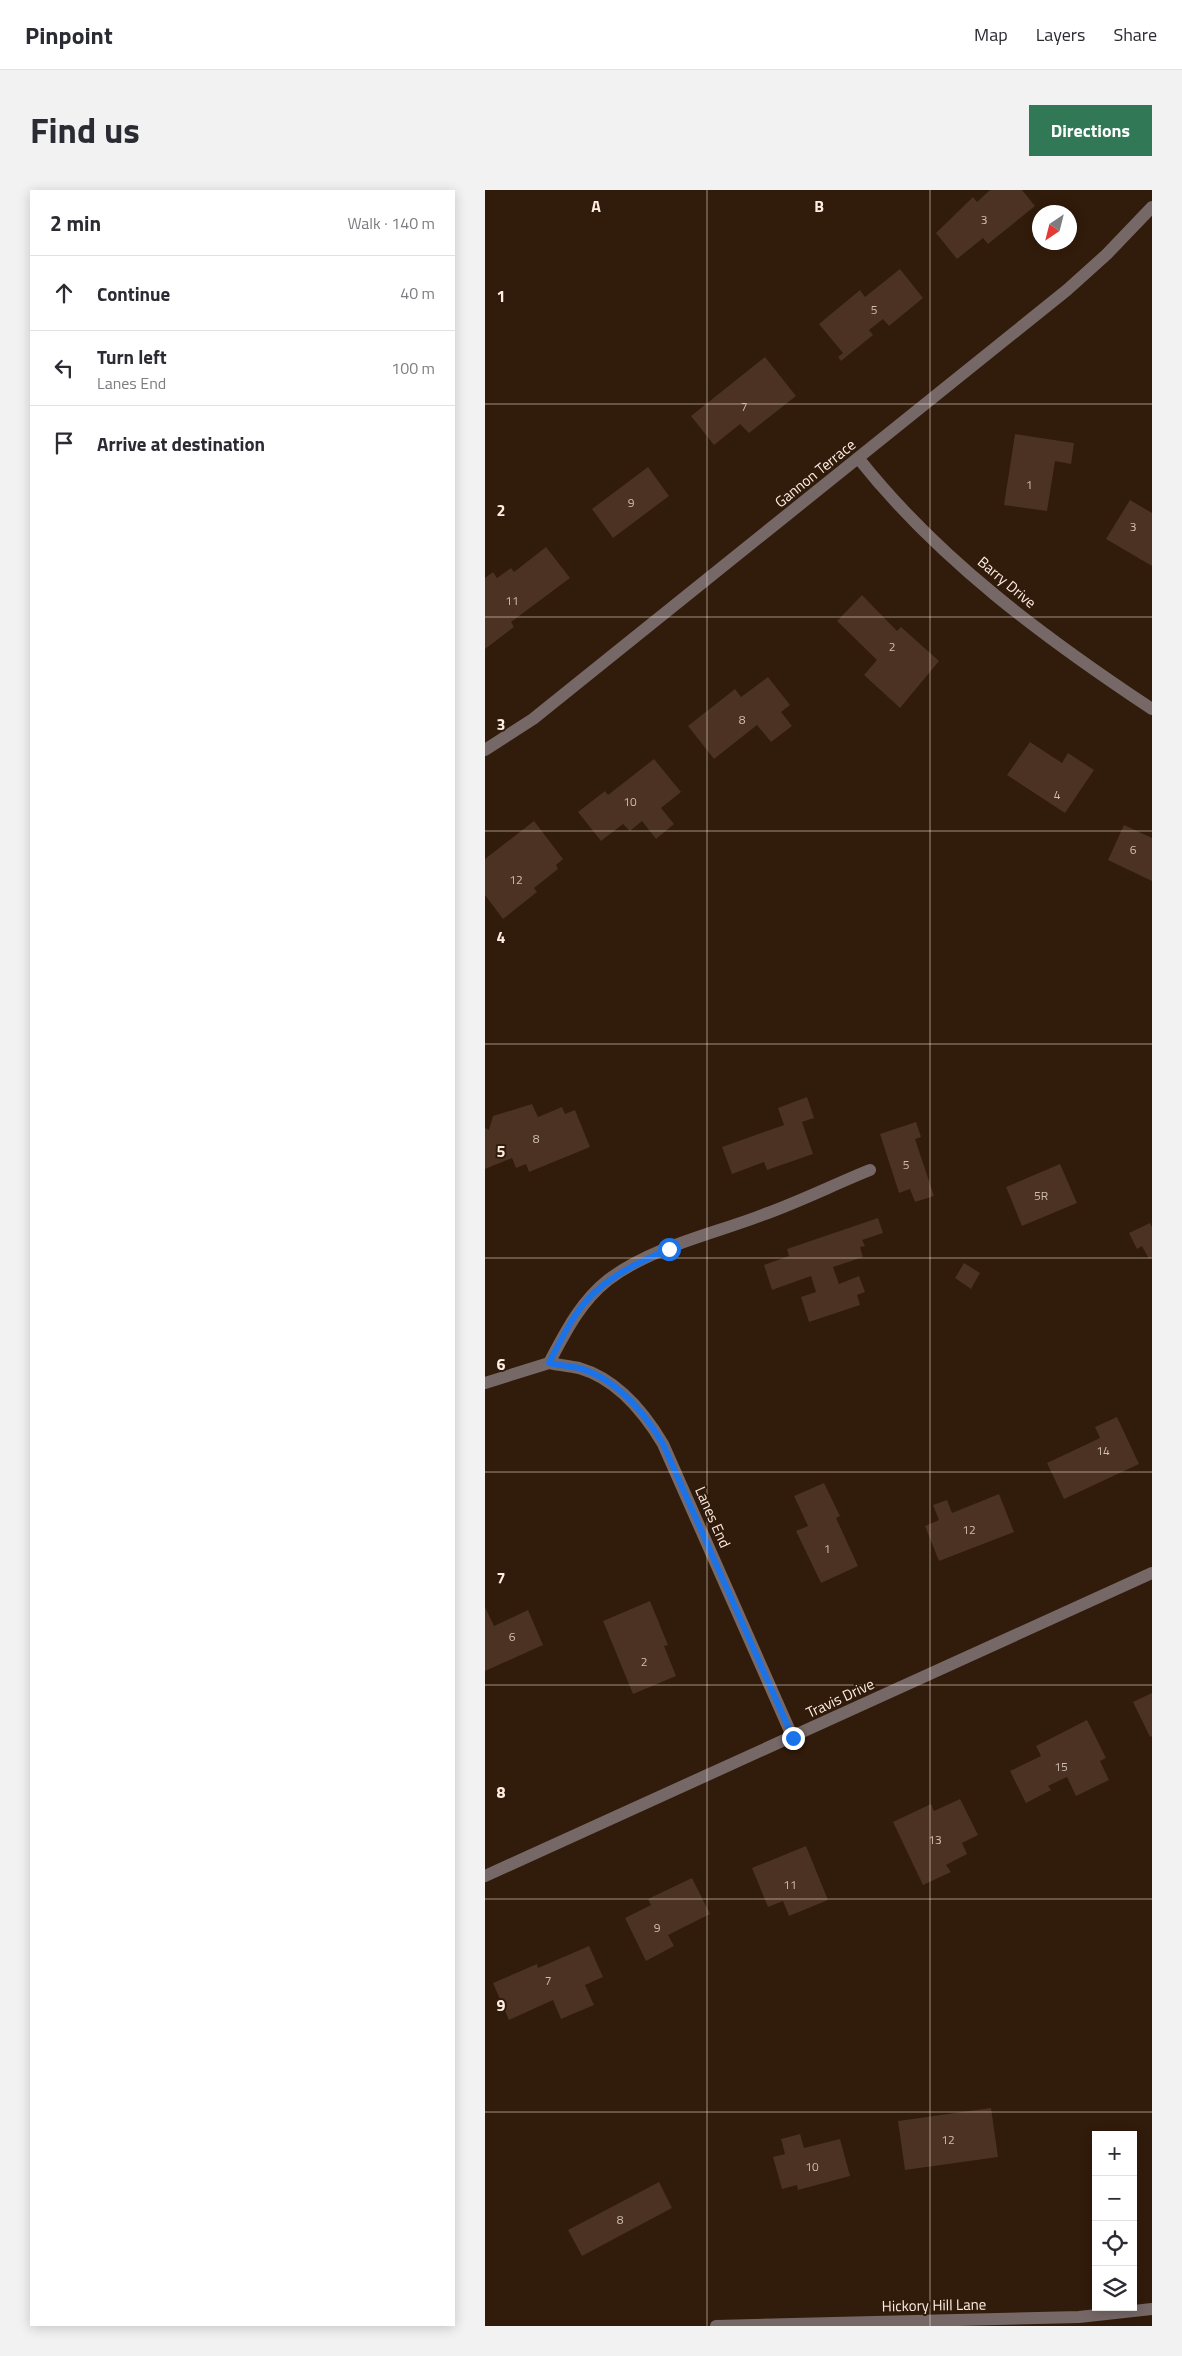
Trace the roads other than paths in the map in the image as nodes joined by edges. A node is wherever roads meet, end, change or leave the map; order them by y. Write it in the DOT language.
graph roads {
  1 [pos="1152,207"];
  2 [pos="859,459"];
  3 [pos="1152,709"];
  4 [pos="485,750"];
  5 [pos="870,1170"];
  6 [pos="549,1363"];
  7 [pos="485,1383"];
  8 [pos="1152,1573"];
  9 [pos="793,1738"];
  10 [pos="485,1876"];
  11 [pos="1152,2310"];
  12 [pos="716,2326"];
  1 -- 2 [label="street, Gannon Terrace"];
  2 -- 3 [label="street, Barry Drive"];
  2 -- 4 [label="street, Gannon Terrace"];
  5 -- 6 [label="street"];
  6 -- 7 [label="street"];
  6 -- 9 [label="street, Lanes End"];
  8 -- 9 [label="street, Travis Drive"];
  9 -- 10 [label="street, Travis Drive"];
  11 -- 12 [label="street, Hickory Hill Lane"];
}
